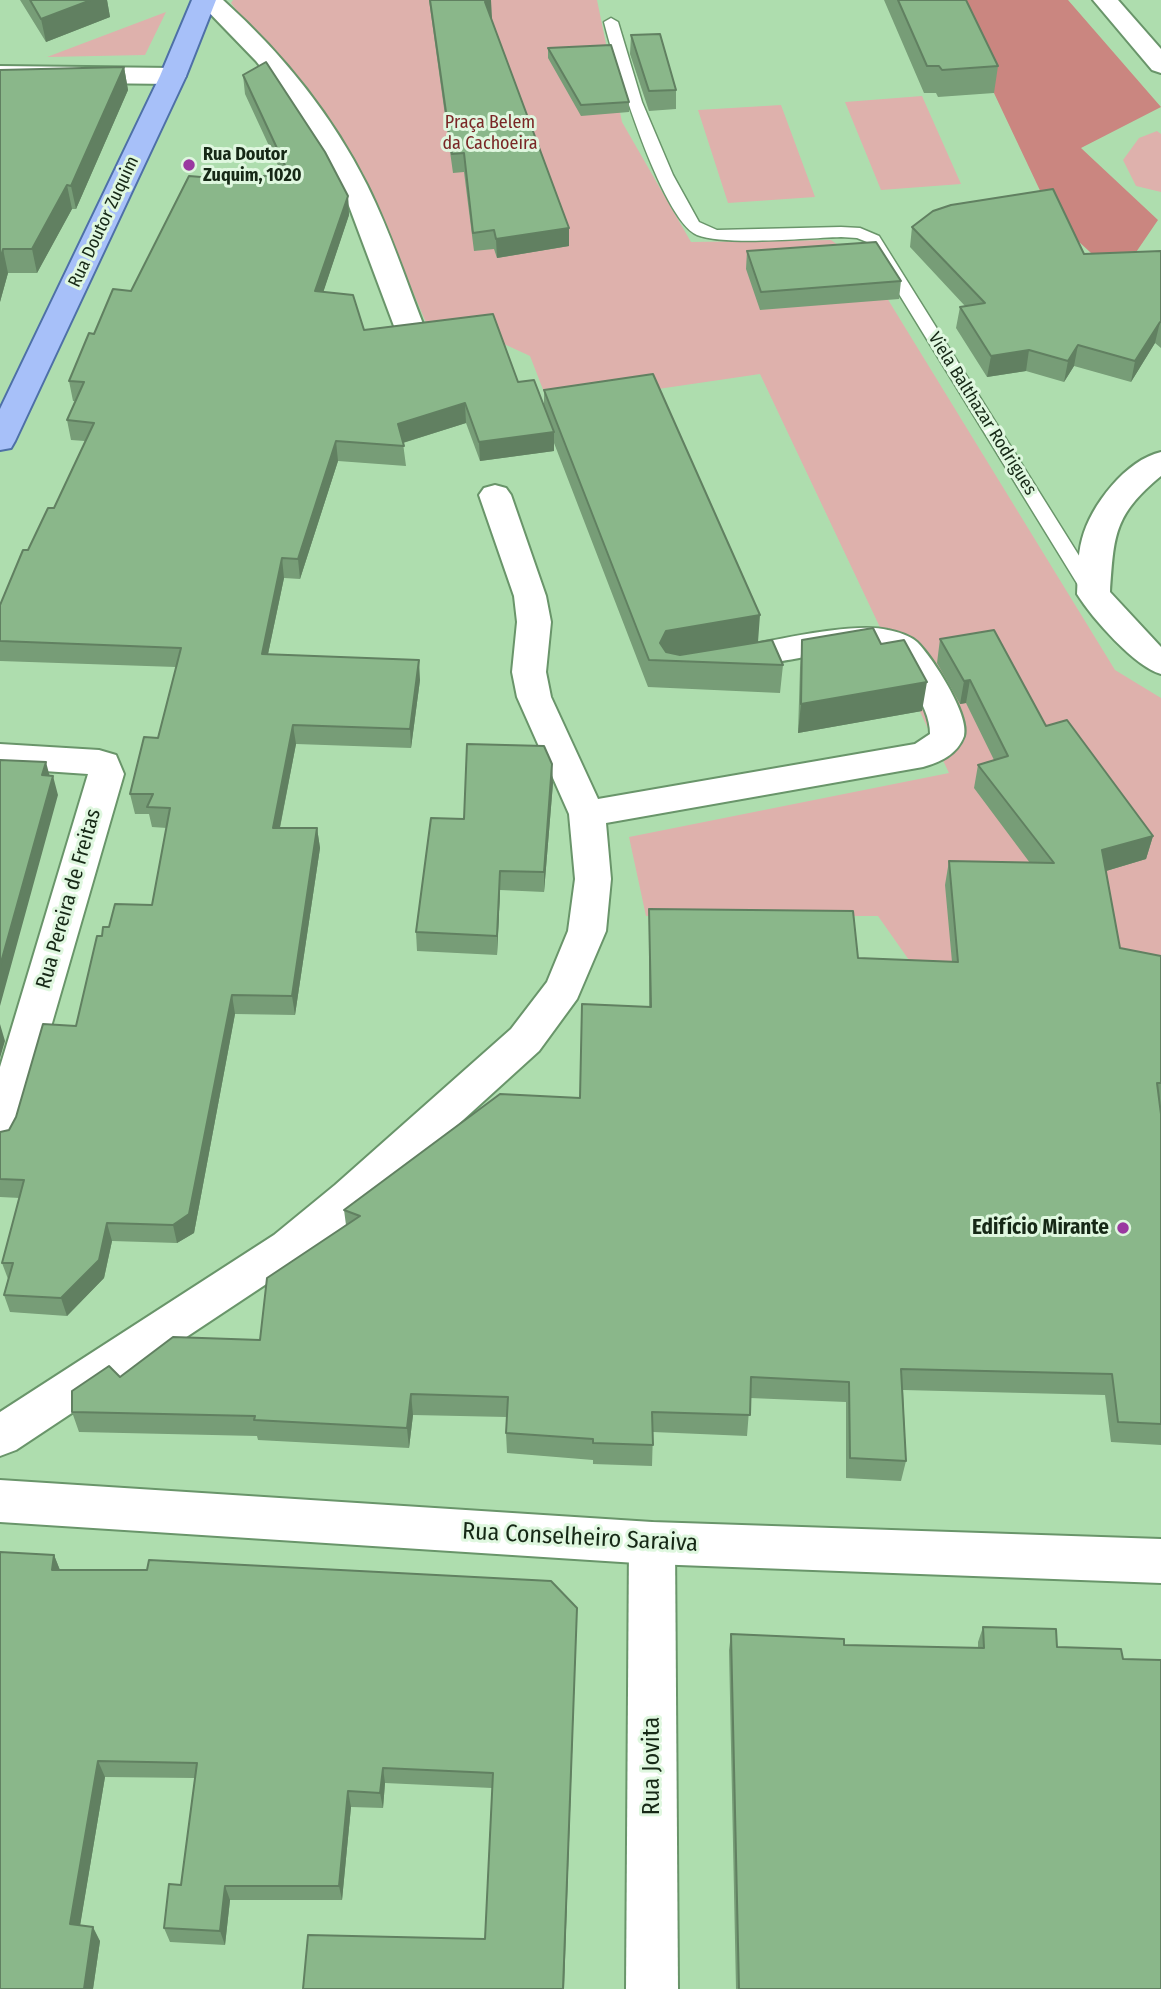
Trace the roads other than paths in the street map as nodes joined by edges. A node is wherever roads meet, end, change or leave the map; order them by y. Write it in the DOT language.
graph roads {
  1 [pos="207,0"];
  2 [pos="1105,0"];
  3 [pos="611,22"];
  4 [pos="1161,65"];
  5 [pos="0,74"];
  6 [pos="173,76"];
  7 [pos="412,334"];
  8 [pos="0,441"];
  9 [pos="1161,461"];
  10 [pos="495,495"];
  11 [pos="1093,594"];
  12 [pos="1161,663"];
  13 [pos="692,666"];
  14 [pos="0,756"];
  15 [pos="587,814"];
  16 [pos="0,1134"];
  17 [pos="0,1436"];
  18 [pos="0,1502"];
  19 [pos="652,1543"];
  20 [pos="1161,1561"];
  21 [pos="652,1989"];
  1 -- 6 [label="main road, Rua Doutor Zuquim"];
  1 -- 7 [label="street"];
  2 -- 4 [label="street"];
  3 -- 11 [label="lane, Viela Balthazar Rodrigues"];
  5 -- 6 [label="street"];
  6 -- 8 [label="main road, Rua Doutor Zuquim"];
  9 -- 11 [label="street"];
  10 -- 15 [label="street"];
  11 -- 12 [label="street"];
  13 -- 15 [label="street"];
  14 -- 16 [label="street, Rua Pereira de Freitas"];
  15 -- 17 [label="street"];
  18 -- 19 [label="street, Rua Conselheiro Saraiva"];
  19 -- 20 [label="street, Rua Conselheiro Saraiva"];
  19 -- 21 [label="street, Rua Jovita"];
}
